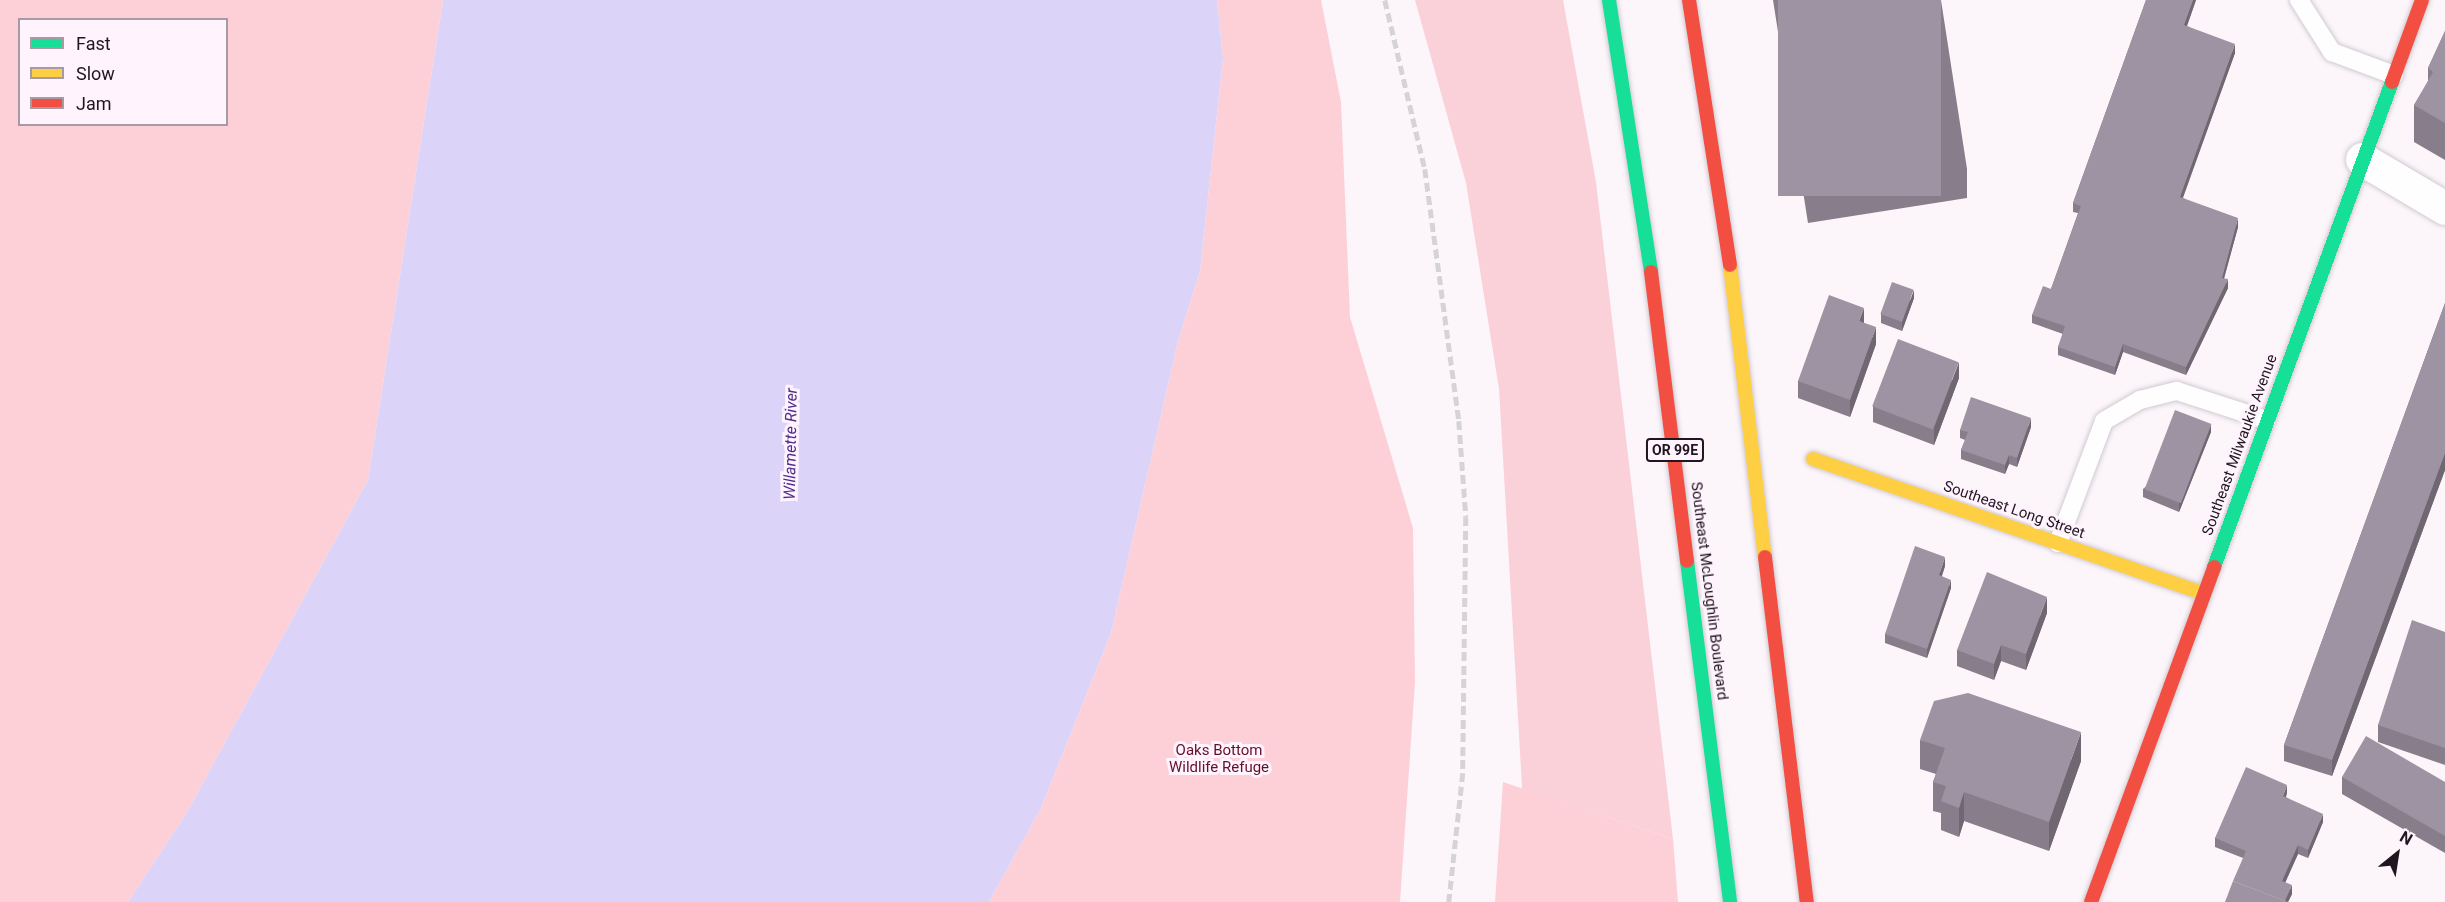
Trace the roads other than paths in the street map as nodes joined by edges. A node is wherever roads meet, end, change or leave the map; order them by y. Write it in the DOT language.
graph roads {
  1 [pos="1609,0"];
  2 [pos="1689,0"];
  3 [pos="2299,0"];
  4 [pos="2422,0"];
  5 [pos="2394,75"];
  6 [pos="2362,159"];
  7 [pos="2445,208"];
  8 [pos="2266,420"];
  9 [pos="1814,459"];
  10 [pos="2058,543"];
  11 [pos="2203,593"];
  12 [pos="1730,902"];
  13 [pos="1807,902"];
  14 [pos="2091,902"];
  1 -- 12 [label="main road, Southeast McLoughlin Boulevard / OR 99E"];
  2 -- 13 [label="main road"];
  3 -- 5 [label="lane"];
  4 -- 5 [label="main road, Southeast Milwaukie Avenue"];
  5 -- 6 [label="main road, Southeast Milwaukie Avenue"];
  6 -- 7 [label="street"];
  6 -- 8 [label="main road, Southeast Milwaukie Avenue"];
  8 -- 10 [label="lane"];
  8 -- 11 [label="main road, Southeast Milwaukie Avenue"];
  9 -- 10 [label="main road, Southeast Long Street"];
  10 -- 11 [label="main road, Southeast Long Street"];
  11 -- 14 [label="main road, Southeast Milwaukie Avenue"];
}
